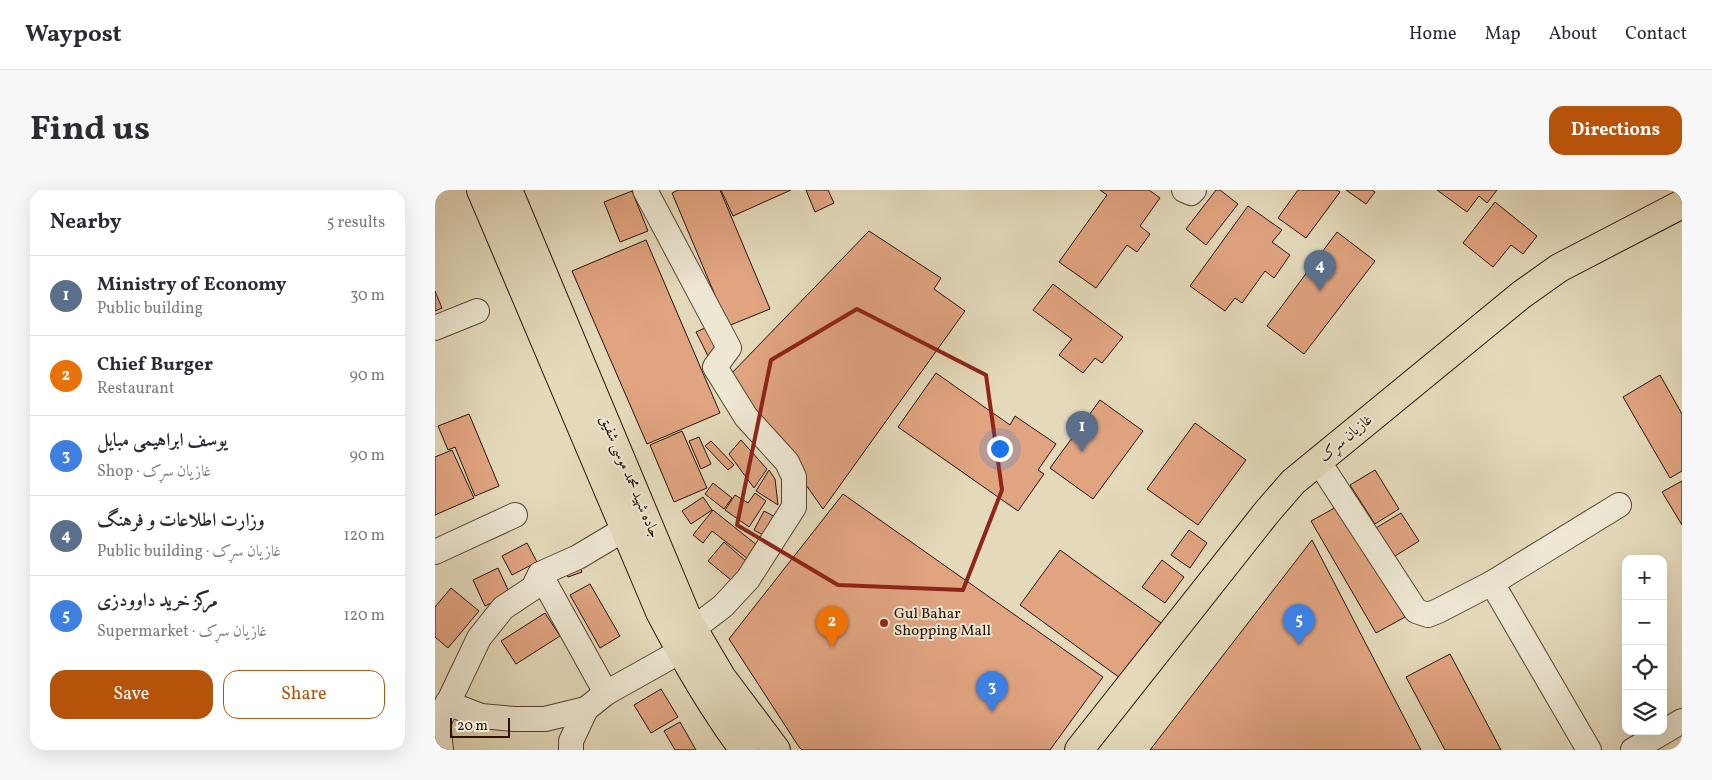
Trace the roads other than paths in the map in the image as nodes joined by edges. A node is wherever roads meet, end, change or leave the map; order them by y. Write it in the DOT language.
graph roads {
  1 [pos="481,190"];
  2 [pos="508,190"];
  3 [pos="645,190"];
  4 [pos="1184,190"];
  5 [pos="1194,190"];
  6 [pos="1682,204"];
  7 [pos="477,311"];
  8 [pos="435,328"];
  9 [pos="1319,462"];
  10 [pos="1619,505"];
  11 [pos="515,515"];
  12 [pos="625,529"];
  13 [pos="435,552"];
  14 [pos="540,574"];
  15 [pos="1492,583"];
  16 [pos="687,640"];
  17 [pos="606,694"];
  18 [pos="447,703"];
  19 [pos="586,709"];
  20 [pos="1682,721"];
  21 [pos="441,750"];
  22 [pos="571,750"];
  23 [pos="744,750"];
  24 [pos="776,750"];
  25 [pos="1079,750"];
  26 [pos="1589,750"];
  27 [pos="1633,750"];
  1 -- 12 [label="main road, جاده شهید محمد موسی شفیق"];
  2 -- 16 [label="main road, جاده شهید محمد موسی شفیق"];
  3 -- 16 [label="lane"];
  4 -- 5 [label="lane"];
  6 -- 9 [label="main road, غازیان سړک"];
  7 -- 8 [label="lane"];
  9 -- 15 [label="lane"];
  9 -- 25 [label="main road, غازیان سړک"];
  10 -- 15 [label="lane"];
  11 -- 13 [label="lane"];
  12 -- 14 [label="lane"];
  12 -- 16 [label="main road, جاده شهید محمد موسی شفیق"];
  14 -- 17 [label="lane"];
  14 -- 18 [label="lane"];
  15 -- 26 [label="lane"];
  16 -- 17 [label="lane"];
  16 -- 23 [label="main road, جاده شهید محمد موسی شفیق"];
  16 -- 24 [label="main road, جاده شهید محمد موسی شفیق"];
  17 -- 19 [label="lane"];
  18 -- 19 [label="lane"];
  18 -- 21 [label="lane"];
  19 -- 22 [label="lane"];
  20 -- 27 [label="lane"];
}
